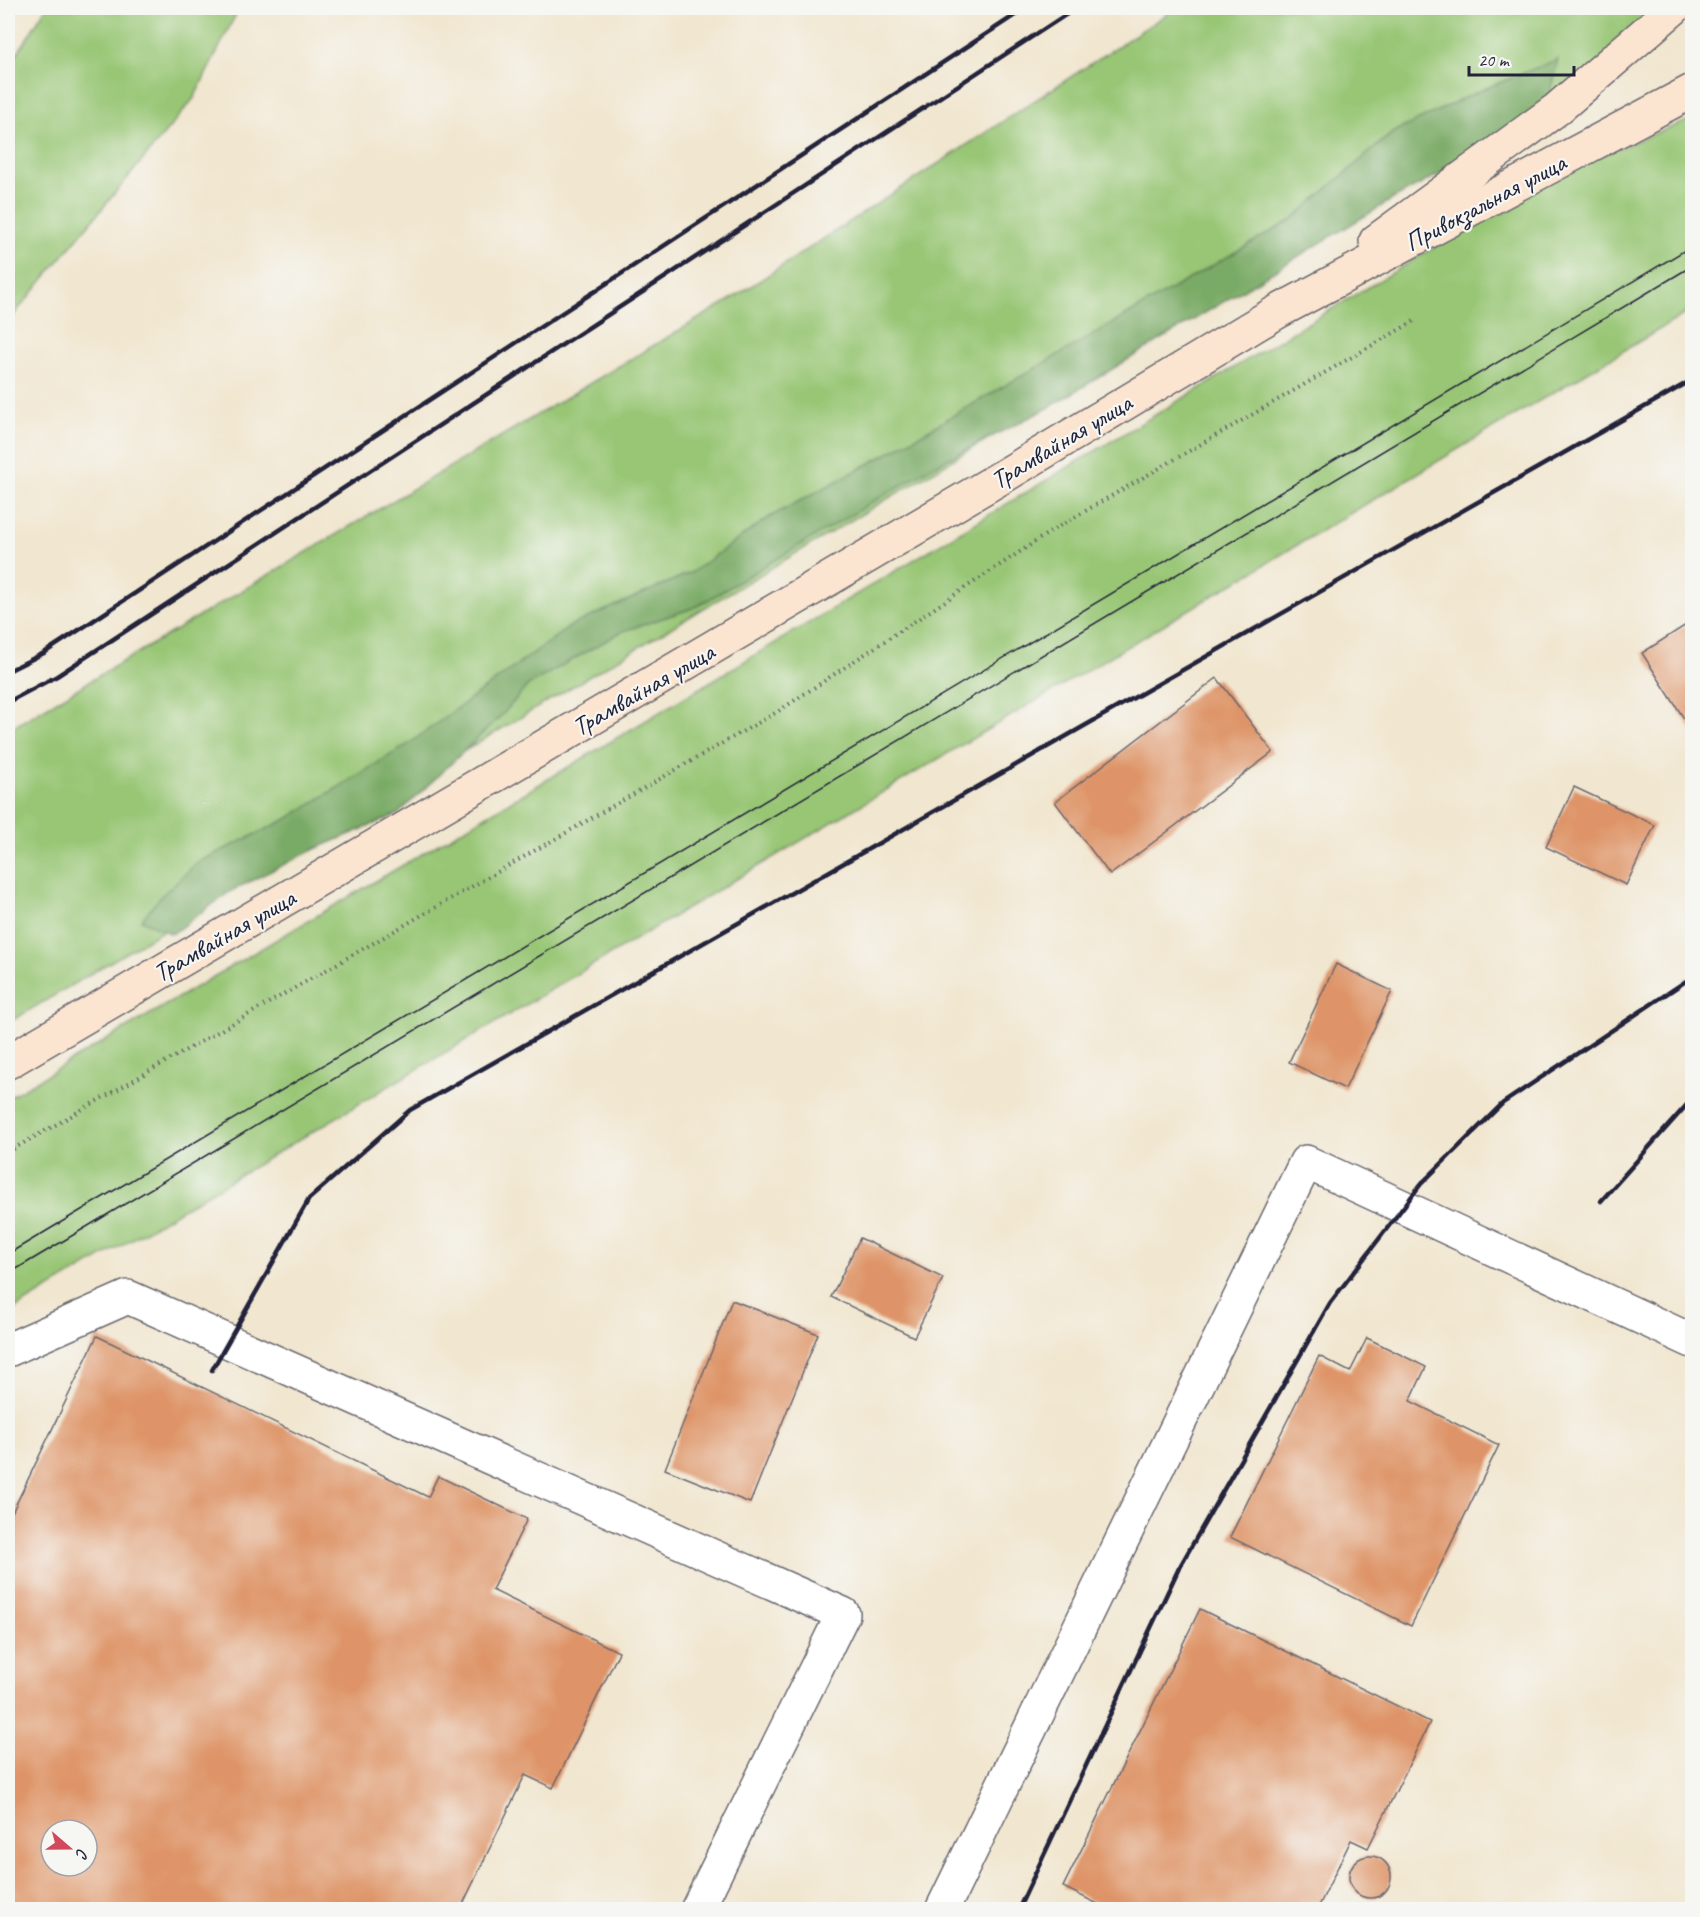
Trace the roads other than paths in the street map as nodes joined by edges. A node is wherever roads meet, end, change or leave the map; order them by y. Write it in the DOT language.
graph roads {
  1 [pos="1674,8"];
  2 [pos="1692,91"];
  3 [pos="1277,312"];
  4 [pos="8,1062"];
  5 [pos="1692,1341"];
  6 [pos="8,1350"];
  7 [pos="697,1910"];
  8 [pos="942,1910"];
  1 -- 3 [label="main road"];
  2 -- 3 [label="main road, Привокзальная улица"];
  3 -- 4 [label="main road, Трамвайная улица"];
  5 -- 8 [label="street"];
  6 -- 7 [label="street"];
}
